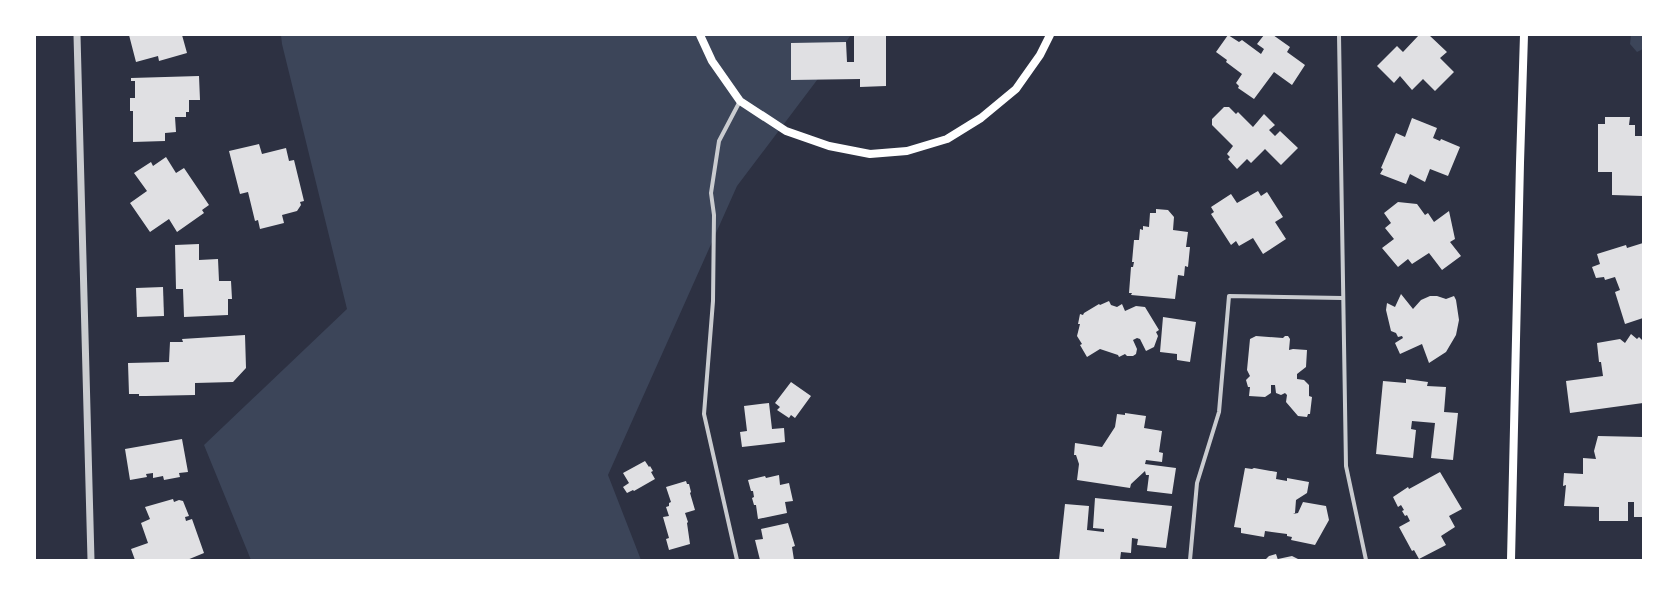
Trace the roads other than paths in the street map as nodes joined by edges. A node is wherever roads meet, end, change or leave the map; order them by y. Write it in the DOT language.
graph roads {
  1 [pos="77,35"];
  2 [pos="700,35"];
  3 [pos="1050,35"];
  4 [pos="1339,35"];
  5 [pos="1524,35"];
  6 [pos="740,101"];
  7 [pos="1342,298"];
  8 [pos="91,560"];
  9 [pos="737,560"];
  10 [pos="1190,560"];
  11 [pos="1366,560"];
  12 [pos="1510,560"];
  1 -- 8 [label="street"];
  2 -- 6 [label="main road"];
  3 -- 6 [label="main road"];
  4 -- 7 [label="street"];
  5 -- 12 [label="main road"];
  6 -- 9 [label="street"];
  7 -- 10 [label="street"];
  7 -- 11 [label="street"];
}
